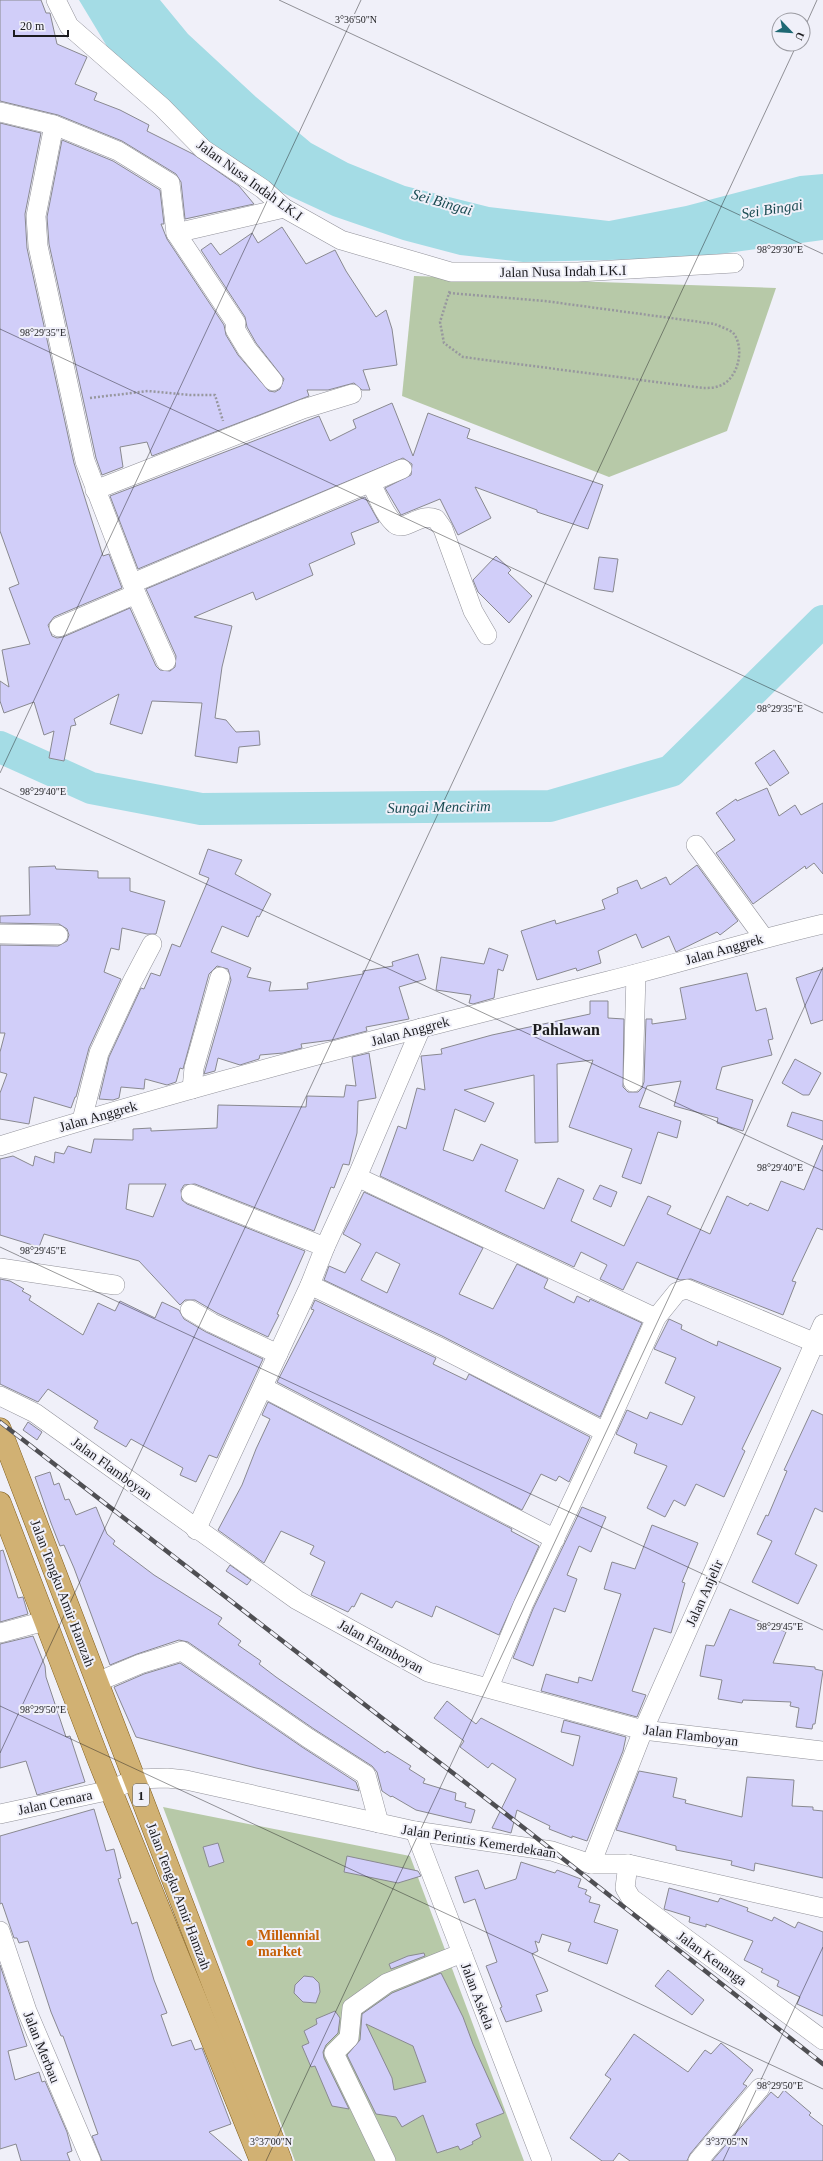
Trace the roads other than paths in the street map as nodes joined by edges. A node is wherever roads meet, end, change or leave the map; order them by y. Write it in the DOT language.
graph roads {
  1 [pos="56,0"];
  2 [pos="0,112"];
  3 [pos="54,125"];
  4 [pos="284,208"];
  5 [pos="176,233"];
  6 [pos="734,263"];
  7 [pos="273,381"];
  8 [pos="352,394"];
  9 [pos="402,469"];
  10 [pos="371,484"];
  11 [pos="95,490"];
  12 [pos="134,588"];
  13 [pos="59,627"];
  14 [pos="487,635"];
  15 [pos="166,661"];
  16 [pos="696,845"];
  17 [pos="823,924"];
  18 [pos="0,934"];
  19 [pos="58,935"];
  20 [pos="764,938"];
  21 [pos="152,944"];
  22 [pos="636,974"];
  23 [pos="220,976"];
  24 [pos="421,1028"];
  25 [pos="633,1082"];
  26 [pos="192,1089"];
  27 [pos="82,1120"];
  28 [pos="0,1146"];
  29 [pos="357,1177"];
  30 [pos="191,1194"];
  31 [pos="324,1247"];
  32 [pos="0,1268"];
  33 [pos="115,1285"];
  34 [pos="310,1285"];
  35 [pos="190,1310"];
  36 [pos="656,1318"];
  37 [pos="823,1324"];
  38 [pos="819,1344"];
  39 [pos="278,1354"];
  40 [pos="264,1388"];
  41 [pos="0,1396"];
  42 [pos="0,1429"];
  43 [pos="605,1432"];
  44 [pos="0,1503"];
  45 [pos="196,1530"];
  46 [pos="555,1539"];
  47 [pos="45,1622"];
  48 [pos="0,1633"];
  49 [pos="97,1682"];
  50 [pos="489,1688"];
  51 [pos="643,1730"];
  52 [pos="823,1751"];
  53 [pos="135,1779"];
  54 [pos="111,1790"];
  55 [pos="0,1814"];
  56 [pos="379,1824"];
  57 [pos="415,1831"];
  58 [pos="591,1864"];
  59 [pos="628,1864"];
  60 [pos="823,1908"];
  61 [pos="0,1930"];
  62 [pos="462,1954"];
  63 [pos="823,2040"];
  64 [pos="760,2088"];
  65 [pos="91,2161"];
  66 [pos="262,2161"];
  67 [pos="281,2161"];
  68 [pos="386,2161"];
  69 [pos="542,2161"];
  70 [pos="698,2161"];
  1 -- 4 [label="street, Jalan Nusa Indah LK.I"];
  2 -- 3 [label="street"];
  3 -- 5 [label="street"];
  3 -- 11 [label="street"];
  4 -- 5 [label="street"];
  4 -- 6 [label="street, Jalan Nusa Indah LK.I"];
  5 -- 7 [label="street"];
  8 -- 11 [label="street"];
  9 -- 10 [label="street"];
  10 -- 12 [label="street"];
  10 -- 14 [label="street"];
  11 -- 12 [label="street"];
  12 -- 13 [label="street"];
  12 -- 15 [label="street"];
  16 -- 20 [label="street"];
  17 -- 20 [label="street, Jalan Anggrek"];
  18 -- 19 [label="street"];
  20 -- 22 [label="street, Jalan Anggrek"];
  21 -- 27 [label="street"];
  22 -- 24 [label="street, Jalan Anggrek"];
  22 -- 25 [label="street"];
  23 -- 26 [label="street"];
  24 -- 26 [label="street, Jalan Anggrek"];
  24 -- 29 [label="street"];
  26 -- 27 [label="street, Jalan Anggrek"];
  27 -- 28 [label="street, Jalan Anggrek"];
  29 -- 31 [label="street"];
  29 -- 36 [label="street"];
  30 -- 31 [label="street"];
  31 -- 34 [label="street"];
  32 -- 33 [label="street"];
  34 -- 39 [label="street"];
  34 -- 43 [label="street"];
  35 -- 39 [label="street"];
  36 -- 38 [label="street"];
  36 -- 43 [label="street"];
  37 -- 38 [label="street, Jalan Anjelir"];
  38 -- 51 [label="street, Jalan Anjelir"];
  39 -- 40 [label="street"];
  40 -- 45 [label="street"];
  40 -- 46 [label="street"];
  41 -- 45 [label="street, Jalan Flamboyan"];
  42 -- 49 [label="main road, Jalan Tengku Amir Hamzah / 1"];
  43 -- 46 [label="street"];
  44 -- 47 [label="main road, Jalan Tengku Amir Hamzah / 1"];
  45 -- 50 [label="street, Jalan Flamboyan"];
  46 -- 50 [label="street"];
  47 -- 48 [label="street"];
  47 -- 54 [label="main road, Jalan Tengku Amir Hamzah / 1"];
  49 -- 53 [label="main road, Jalan Tengku Amir Hamzah / 1"];
  49 -- 56 [label="street"];
  50 -- 51 [label="street, Jalan Flamboyan"];
  51 -- 52 [label="street, Jalan Flamboyan"];
  51 -- 58 [label="street, Jalan Anjelir"];
  53 -- 54 [label="street, Jalan Cemara"];
  53 -- 56 [label="street, Jalan Perintis Kemerdekaan"];
  53 -- 67 [label="main road, Jalan Tengku Amir Hamzah / 1"];
  54 -- 55 [label="street, Jalan Cemara"];
  54 -- 66 [label="main road, Jalan Tengku Amir Hamzah / 1"];
  56 -- 57 [label="street, Jalan Perintis Kemerdekaan"];
  57 -- 58 [label="street, Jalan Perintis Kemerdekaan"];
  57 -- 62 [label="street, Jalan Askela"];
  58 -- 59 [label="street, Jalan Perintis Kemerdekaan"];
  59 -- 60 [label="street, Jalan Perintis Kemerdekaan"];
  59 -- 63 [label="street, Jalan Kenanga"];
  61 -- 65 [label="street, Jalan Merbau"];
  62 -- 68 [label="street"];
  62 -- 69 [label="street, Jalan Askela"];
  64 -- 70 [label="street"];
}
